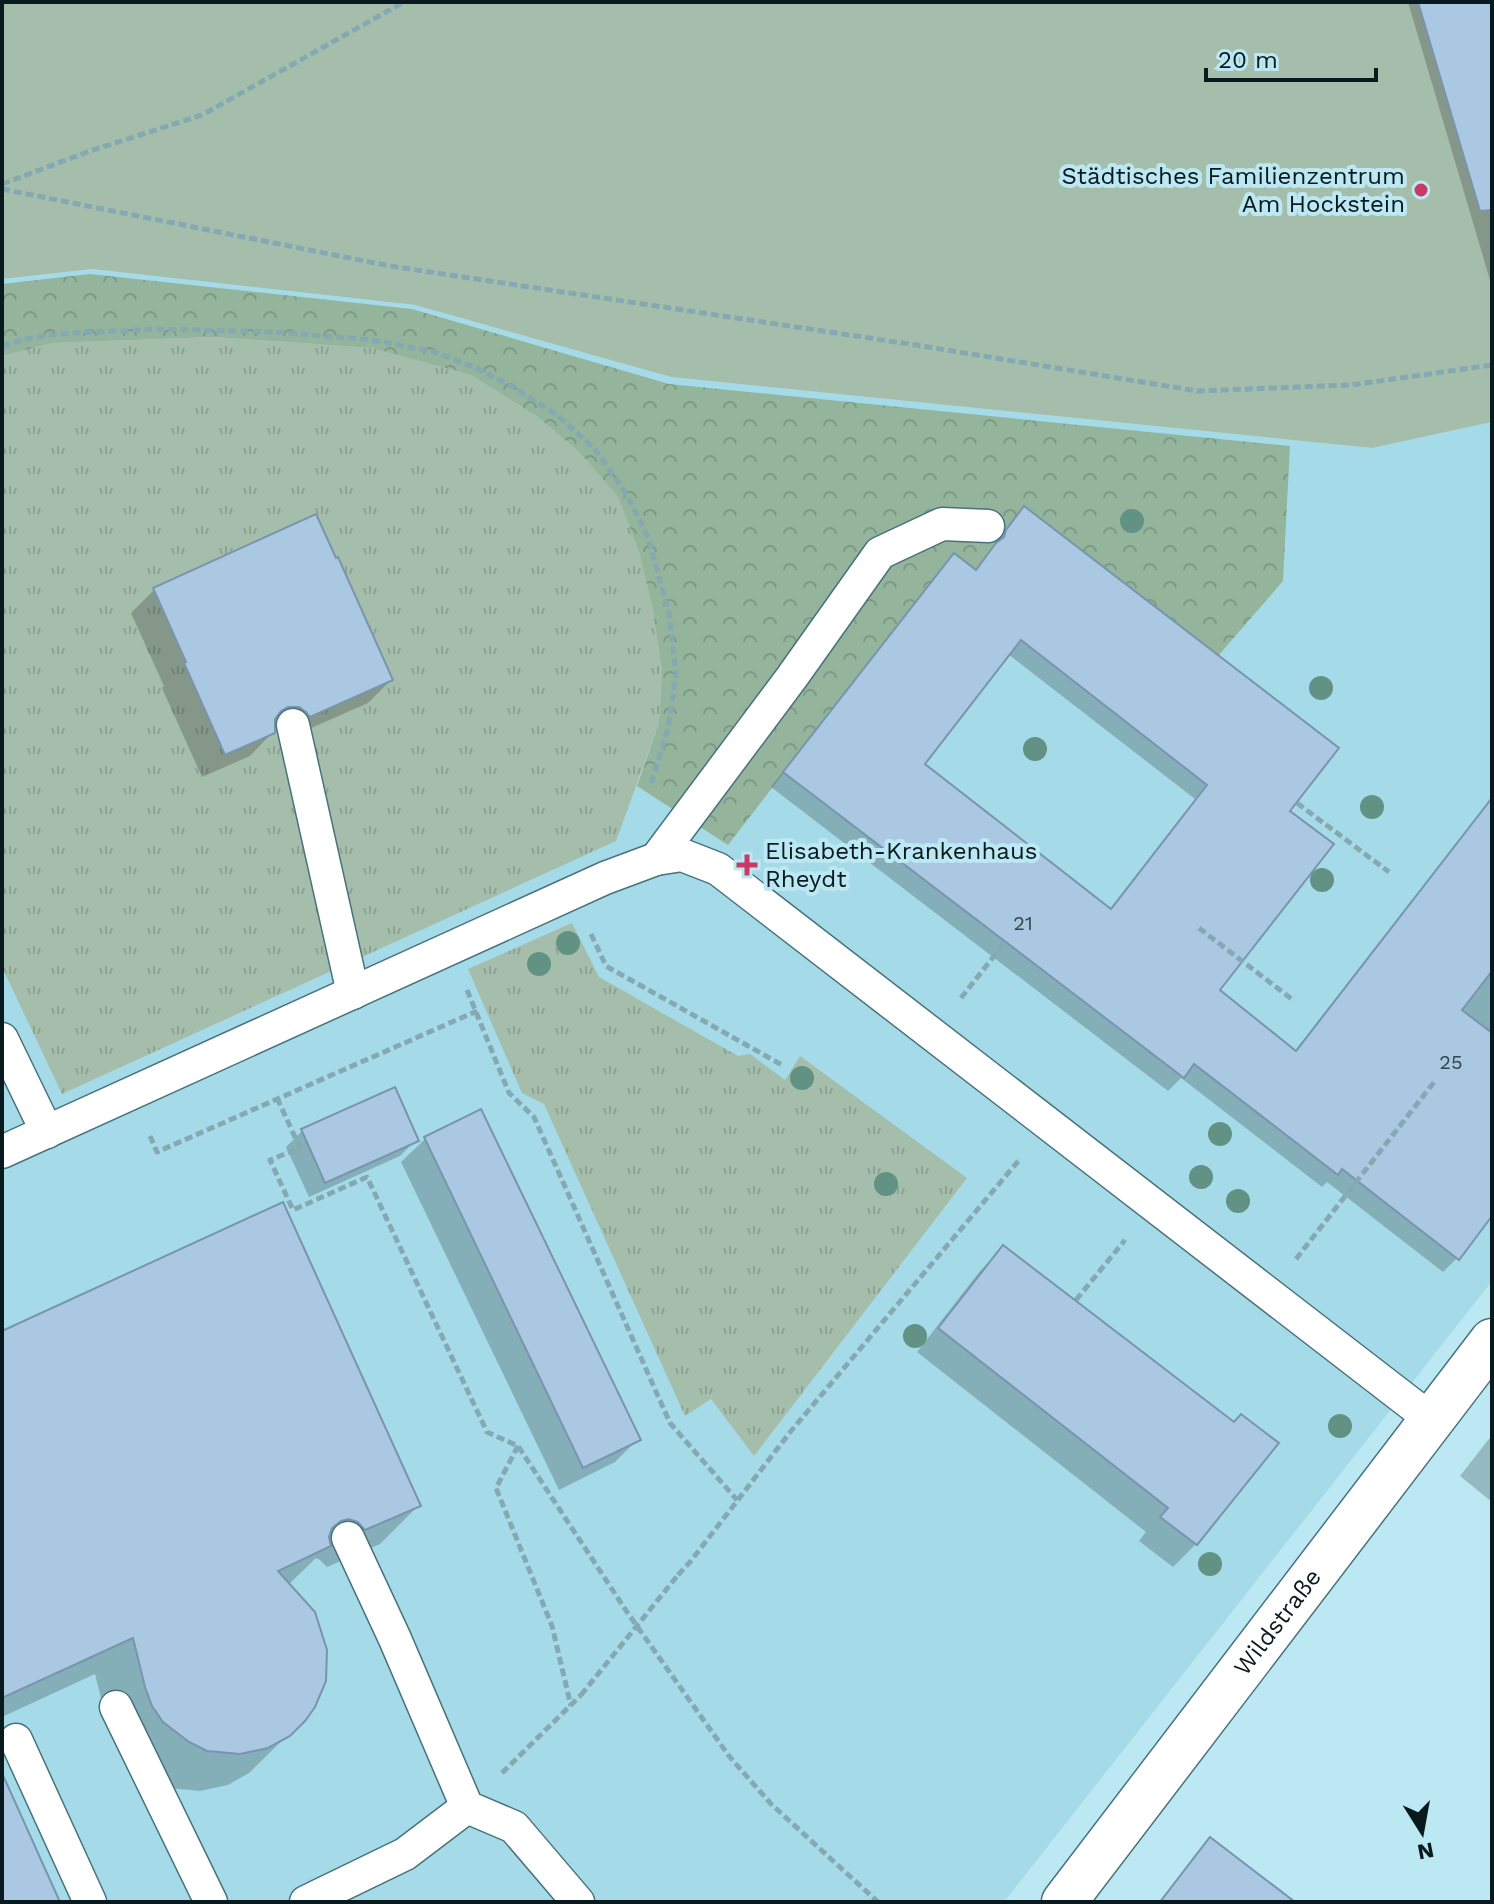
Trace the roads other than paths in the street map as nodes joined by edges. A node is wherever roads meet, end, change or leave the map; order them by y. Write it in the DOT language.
graph roads {
  1 [pos="988,526"];
  2 [pos="293,725"];
  3 [pos="656,859"];
  4 [pos="353,993"];
  5 [pos="2,1039"];
  6 [pos="47,1132"];
  7 [pos="2,1152"];
  8 [pos="1492,1341"];
  9 [pos="1432,1420"];
  10 [pos="348,1538"];
  11 [pos="116,1707"];
  12 [pos="16,1740"];
  13 [pos="467,1807"];
  14 [pos="90,1902"];
  15 [pos="211,1902"];
  16 [pos="306,1902"];
  17 [pos="578,1902"];
  18 [pos="1064,1902"];
  1 -- 3 [label="lane"];
  2 -- 4 [label="lane"];
  3 -- 4 [label="lane"];
  3 -- 9 [label="lane"];
  4 -- 6 [label="lane"];
  5 -- 6 [label="lane"];
  6 -- 7 [label="lane"];
  8 -- 9 [label="street, Wildstraße"];
  9 -- 18 [label="street, Wildstraße"];
  10 -- 13 [label="lane"];
  11 -- 15 [label="lane"];
  12 -- 14 [label="lane"];
  13 -- 16 [label="lane"];
  13 -- 17 [label="lane"];
}
